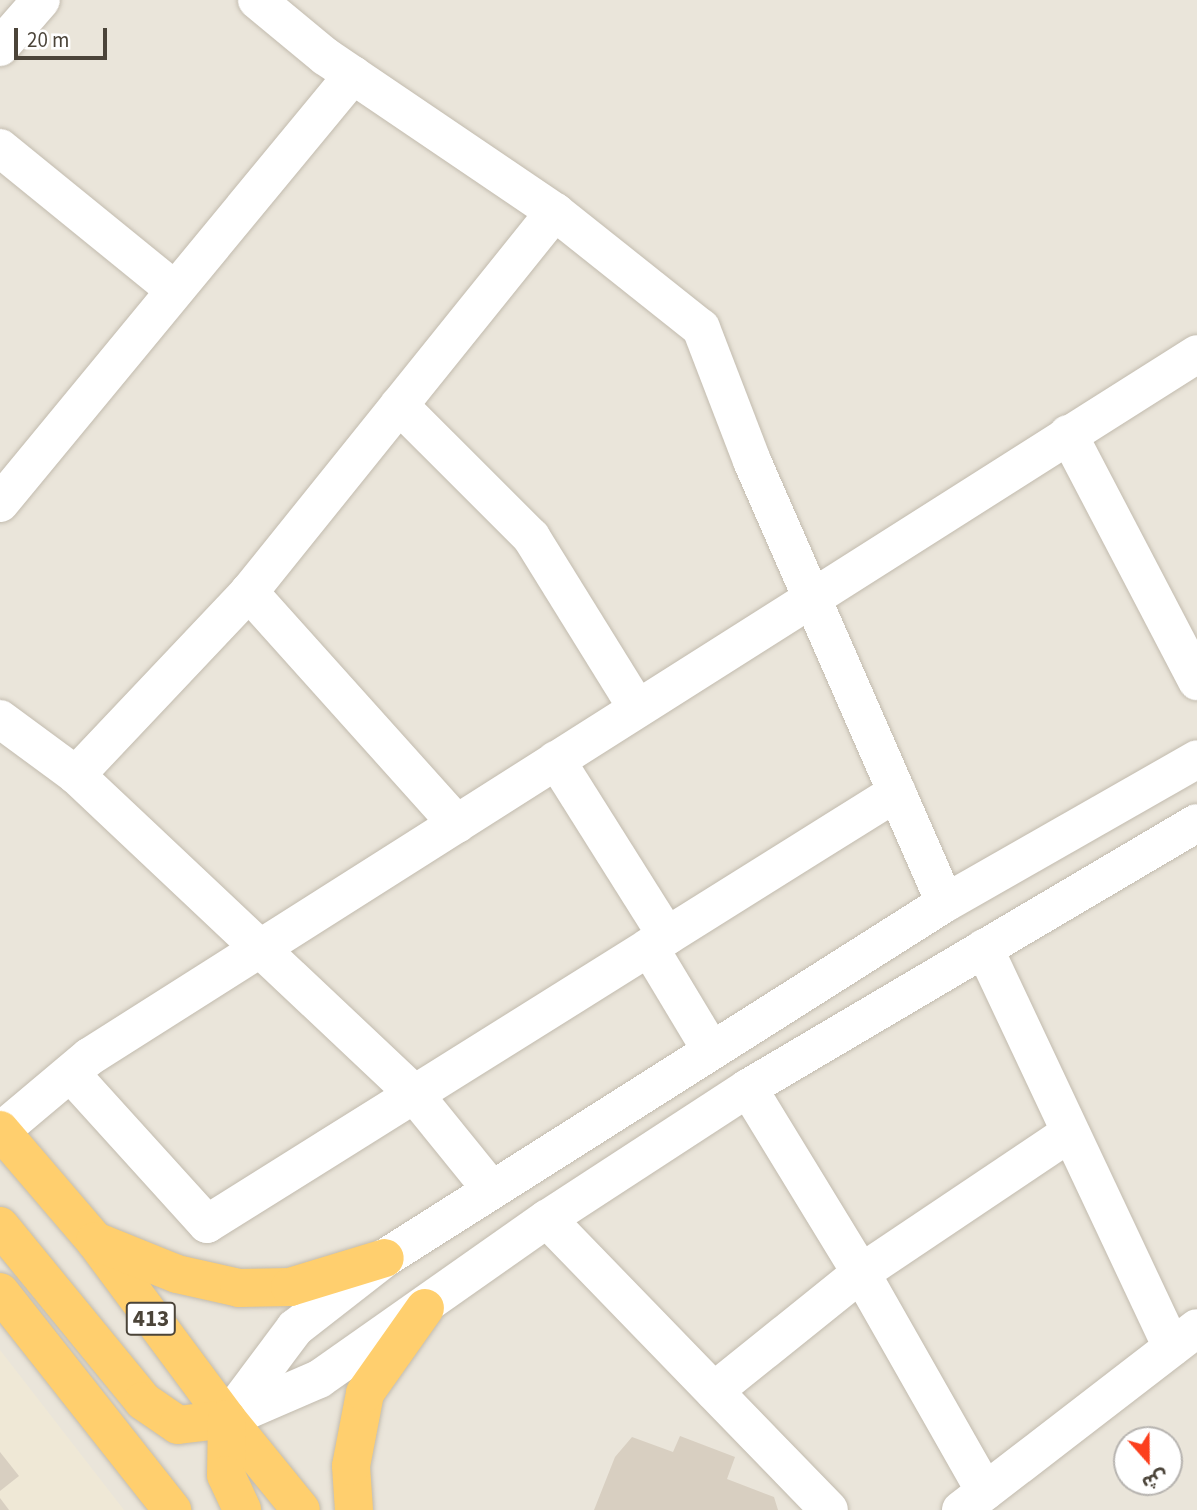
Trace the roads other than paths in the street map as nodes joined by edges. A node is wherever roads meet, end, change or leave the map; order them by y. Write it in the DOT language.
graph roads {
  1 [pos="41,0"];
  2 [pos="257,0"];
  3 [pos="0,47"];
  4 [pos="353,75"];
  5 [pos="0,148"];
  6 [pos="555,212"];
  7 [pos="175,290"];
  8 [pos="1197,354"];
  9 [pos="399,405"];
  10 [pos="1068,434"];
  11 [pos="0,503"];
  12 [pos="249,592"];
  13 [pos="811,597"];
  14 [pos="1197,681"];
  15 [pos="637,708"];
  16 [pos="0,719"];
  17 [pos="1197,759"];
  18 [pos="556,760"];
  19 [pos="76,775"];
  20 [pos="897,792"];
  21 [pos="1197,823"];
  22 [pos="457,824"];
  23 [pos="945,902"];
  24 [pos="658,941"];
  25 [pos="263,948"];
  26 [pos="984,948"];
  27 [pos="711,1050"];
  28 [pos="72,1075"];
  29 [pos="747,1088"];
  30 [pos="414,1094"];
  31 [pos="0,1130"];
  32 [pos="1069,1133"];
  33 [pos="490,1188"];
  34 [pos="547,1219"];
  35 [pos="0,1226"];
  36 [pos="95,1241"];
  37 [pos="385,1258"];
  38 [pos="861,1273"];
  39 [pos="0,1292"];
  40 [pos="425,1308"];
  41 [pos="73,1315"];
  42 [pos="149,1317"];
  43 [pos="295,1328"];
  44 [pos="1185,1337"];
  45 [pos="319,1380"];
  46 [pos="714,1391"];
  47 [pos="227,1419"];
  48 [pos="973,1501"];
  49 [pos="172,1510"];
  50 [pos="242,1510"];
  51 [pos="301,1510"];
  52 [pos="354,1510"];
  53 [pos="829,1510"];
  1 -- 3 [label="street"];
  2 -- 4 [label="street"];
  4 -- 6 [label="street"];
  4 -- 7 [label="street"];
  5 -- 7 [label="street"];
  6 -- 9 [label="street"];
  6 -- 13 [label="street"];
  7 -- 11 [label="street"];
  8 -- 10 [label="street"];
  9 -- 12 [label="street"];
  9 -- 15 [label="street"];
  10 -- 13 [label="street"];
  10 -- 14 [label="street"];
  12 -- 19 [label="street"];
  12 -- 22 [label="street"];
  13 -- 15 [label="street"];
  13 -- 20 [label="street"];
  15 -- 18 [label="street"];
  16 -- 19 [label="street"];
  17 -- 23 [label="street"];
  18 -- 22 [label="street"];
  18 -- 24 [label="street"];
  19 -- 25 [label="street"];
  20 -- 23 [label="street"];
  20 -- 24 [label="street"];
  21 -- 26 [label="street"];
  22 -- 25 [label="street"];
  23 -- 27 [label="street"];
  24 -- 27 [label="street"];
  24 -- 30 [label="street"];
  25 -- 28 [label="street"];
  25 -- 30 [label="street"];
  26 -- 29 [label="street"];
  26 -- 32 [label="street"];
  27 -- 33 [label="street"];
  28 -- 30 [label="street"];
  28 -- 31 [label="street"];
  29 -- 34 [label="street"];
  29 -- 38 [label="street"];
  30 -- 33 [label="street"];
  31 -- 36 [label="highway, 413"];
  32 -- 38 [label="street"];
  32 -- 44 [label="street"];
  33 -- 37 [label="street"];
  34 -- 40 [label="street"];
  34 -- 46 [label="street"];
  35 -- 41 [label="highway"];
  36 -- 37 [label="highway"];
  36 -- 42 [label="highway, 413"];
  37 -- 43 [label="street"];
  38 -- 46 [label="street"];
  38 -- 48 [label="street"];
  39 -- 49 [label="highway"];
  40 -- 45 [label="street"];
  40 -- 52 [label="highway"];
  41 -- 42 [label="highway"];
  41 -- 47 [label="highway"];
  42 -- 47 [label="highway, 413"];
  43 -- 45 [label="street"];
  43 -- 47 [label="street"];
  44 -- 48 [label="street"];
  45 -- 47 [label="street"];
  46 -- 53 [label="street"];
  47 -- 50 [label="highway"];
  47 -- 51 [label="highway, 413"];
}
